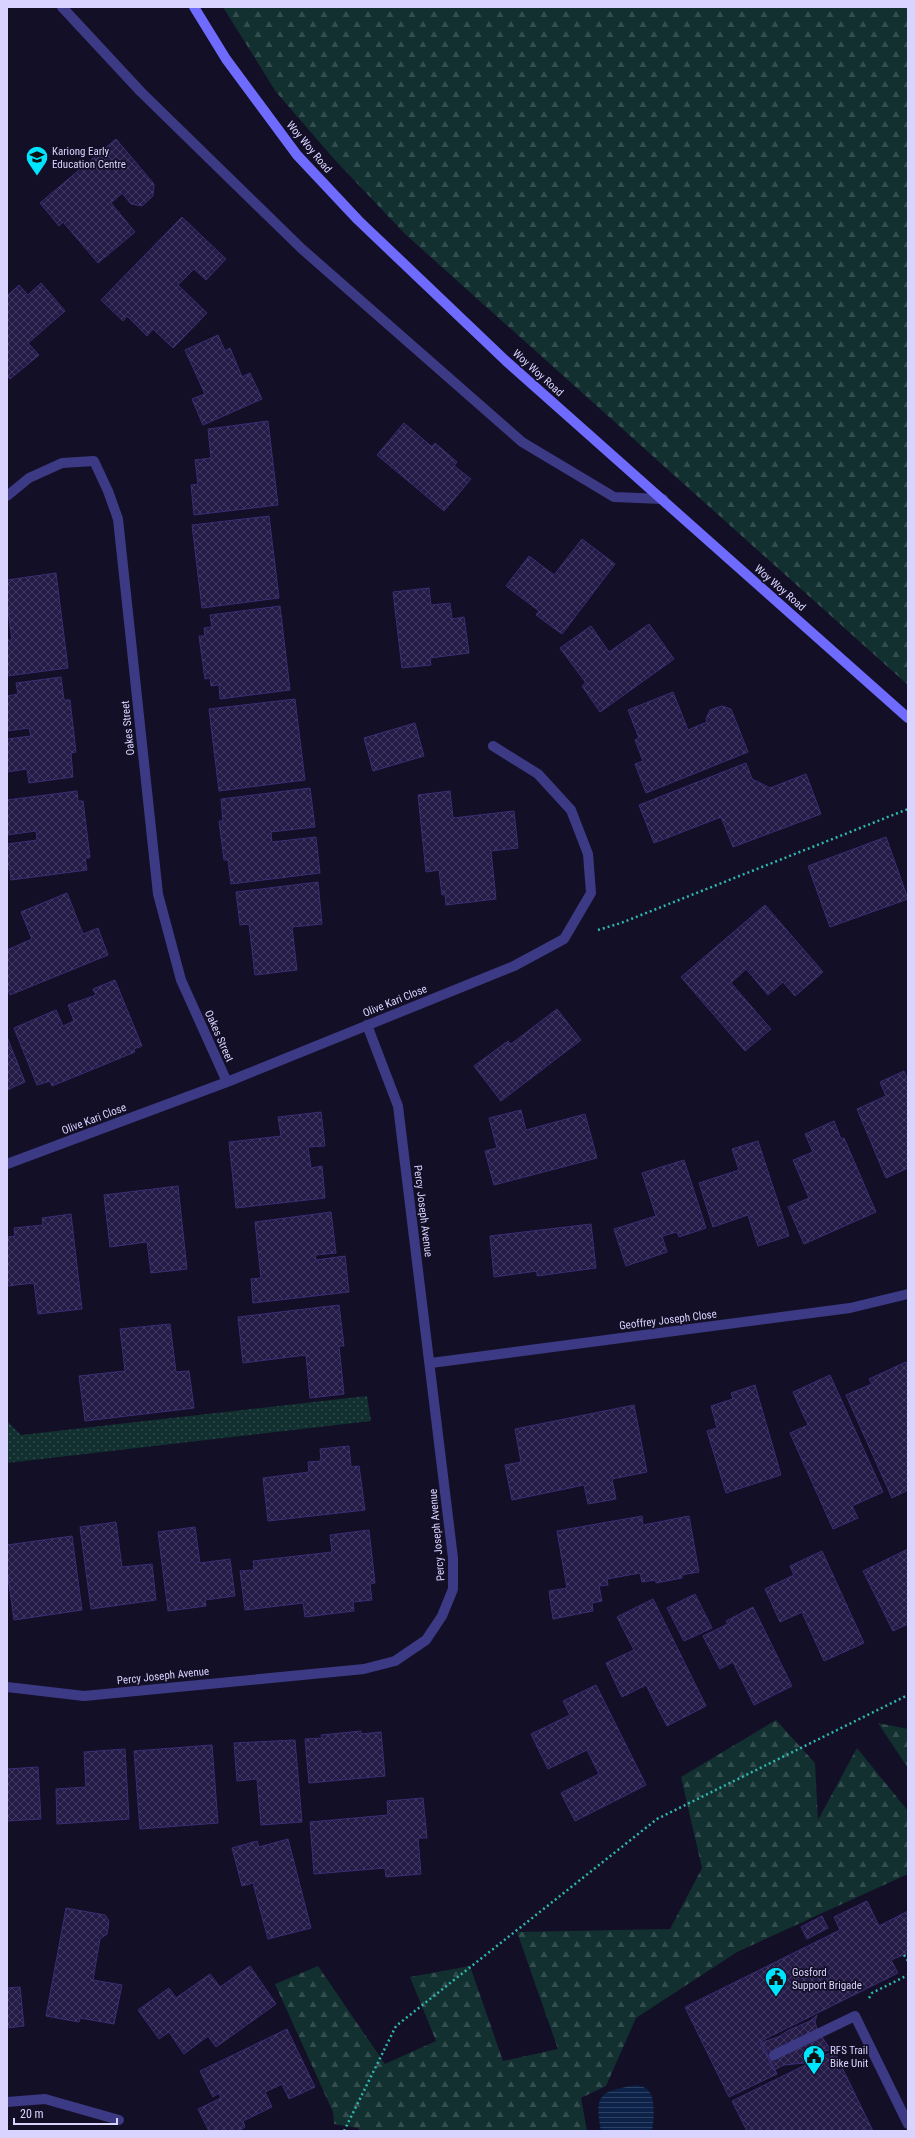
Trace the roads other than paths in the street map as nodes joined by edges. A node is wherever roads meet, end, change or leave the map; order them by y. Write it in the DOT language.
graph roads {
  1 [pos="62,7"];
  2 [pos="194,7"];
  3 [pos="7,496"];
  4 [pos="663,500"];
  5 [pos="908,718"];
  6 [pos="493,746"];
  7 [pos="367,1025"];
  8 [pos="226,1082"];
  9 [pos="7,1164"];
  10 [pos="908,1294"];
  11 [pos="431,1363"];
  12 [pos="7,1687"];
  13 [pos="774,2055"];
  14 [pos="7,2102"];
  15 [pos="119,2120"];
  16 [pos="908,2124"];
  1 -- 4 [label="street"];
  2 -- 4 [label="main road, Woy Woy Road"];
  3 -- 8 [label="street, Oakes Street"];
  4 -- 5 [label="main road, Woy Woy Road"];
  6 -- 7 [label="street, Olive Kari Close"];
  7 -- 8 [label="street, Olive Kari Close"];
  7 -- 11 [label="street, Percy Joseph Avenue"];
  8 -- 9 [label="street, Olive Kari Close"];
  10 -- 11 [label="street, Geoffrey Joseph Close"];
  11 -- 12 [label="street, Percy Joseph Avenue"];
  13 -- 16 [label="street"];
  14 -- 15 [label="street"];
}
